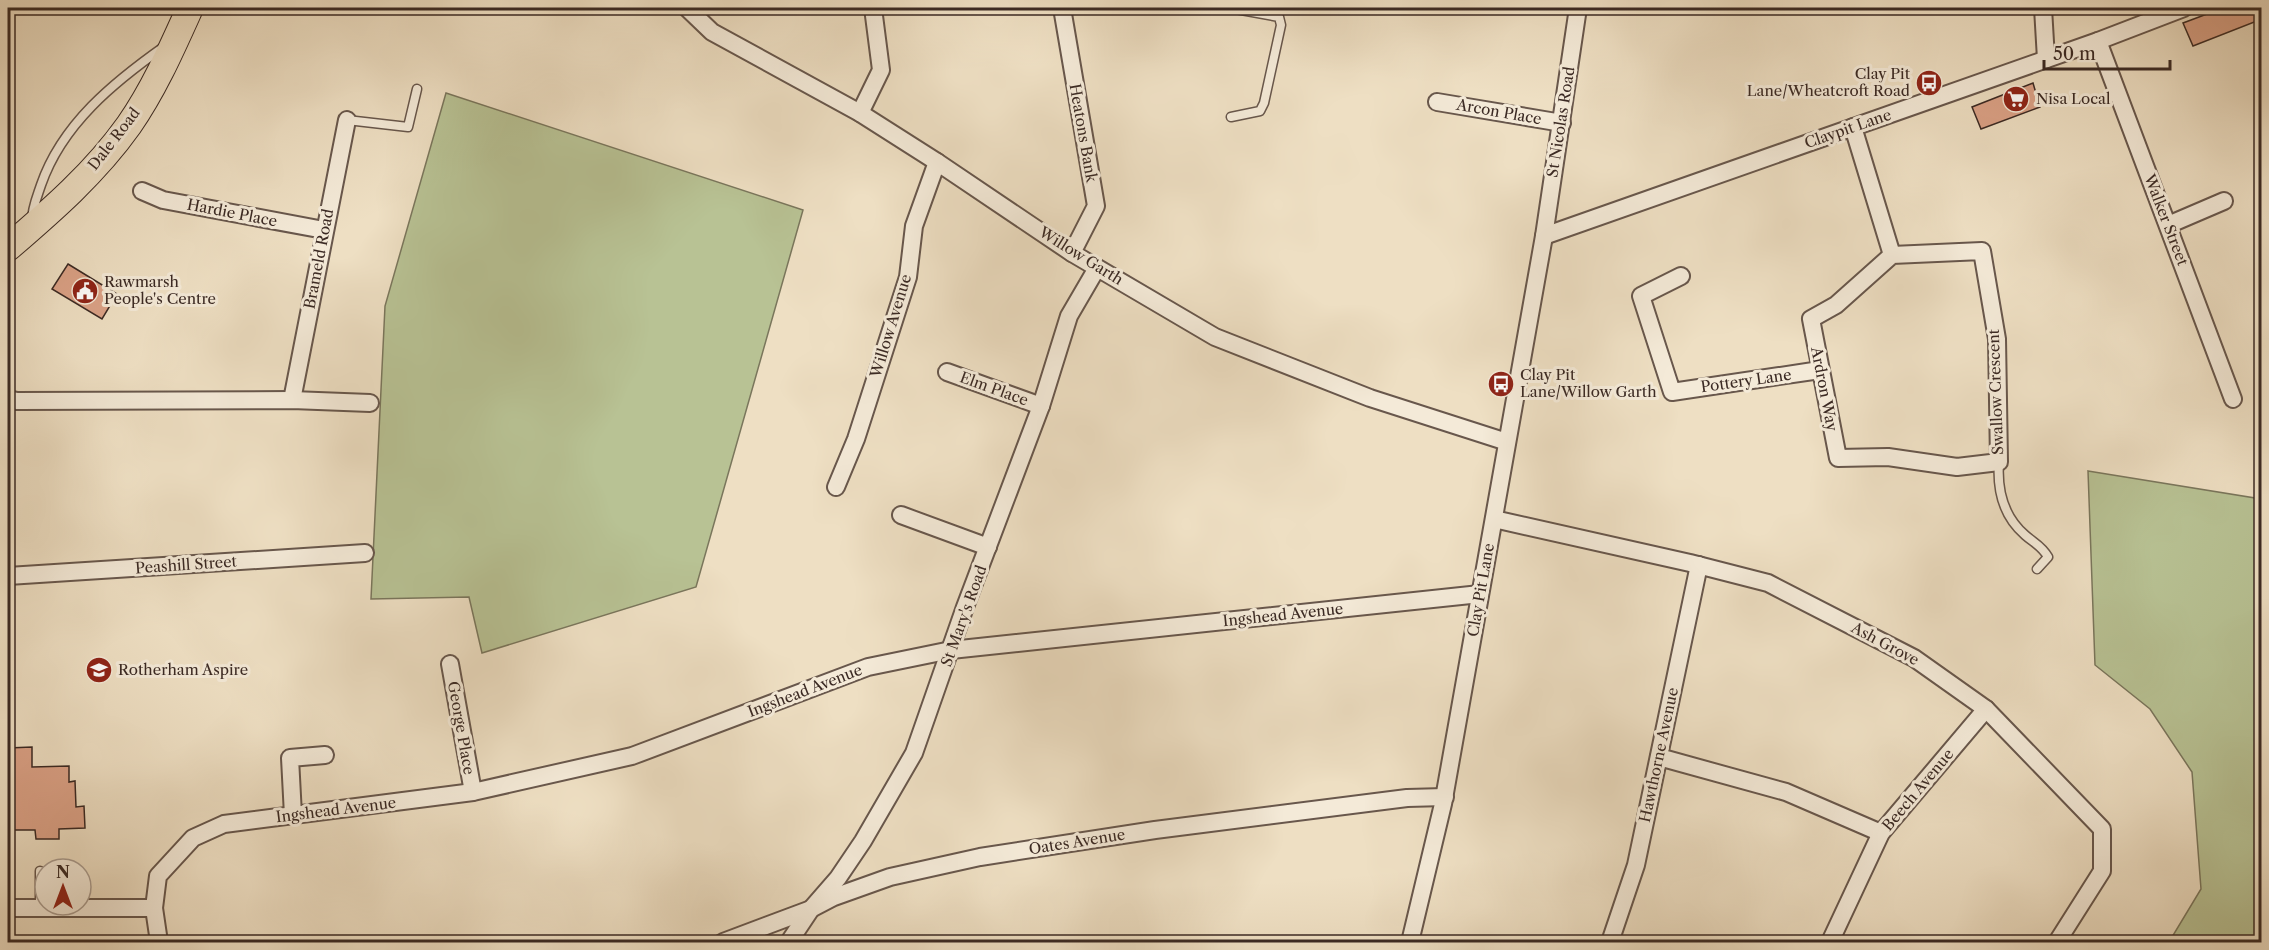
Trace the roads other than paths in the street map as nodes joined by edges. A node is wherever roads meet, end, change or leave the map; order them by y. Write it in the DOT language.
graph roads {
  1 [pos="190,8"];
  2 [pos="687,8"];
  3 [pos="873,8"];
  4 [pos="1062,8"];
  5 [pos="1230,8"];
  6 [pos="1578,8"];
  7 [pos="2043,8"];
  8 [pos="2184,8"];
  9 [pos="176,38"];
  10 [pos="2098,41"];
  11 [pos="2046,59"];
  12 [pos="417,89"];
  13 [pos="1437,102"];
  14 [pos="860,113"];
  15 [pos="1231,117"];
  16 [pos="347,120"];
  17 [pos="1562,123"];
  18 [pos="1853,128"];
  19 [pos="937,162"];
  20 [pos="142,191"];
  21 [pos="2224,201"];
  22 [pos="2168,225"];
  23 [pos="33,227"];
  24 [pos="324,230"];
  25 [pos="1544,236"];
  26 [pos="8,248"];
  27 [pos="1072,253"];
  28 [pos="1892,255"];
  29 [pos="1097,268"];
  30 [pos="1681,276"];
  31 [pos="1820,370"];
  32 [pos="947,372"];
  33 [pos="8,399"];
  34 [pos="2234,399"];
  35 [pos="292,400"];
  36 [pos="370,403"];
  37 [pos="1041,406"];
  38 [pos="1507,442"];
  39 [pos="1838,458"];
  40 [pos="1999,462"];
  41 [pos="836,487"];
  42 [pos="901,515"];
  43 [pos="1494,519"];
  44 [pos="988,547"];
  45 [pos="365,553"];
  46 [pos="1699,565"];
  47 [pos="2037,569"];
  48 [pos="8,576"];
  49 [pos="1480,594"];
  50 [pos="951,650"];
  51 [pos="450,664"];
  52 [pos="1986,709"];
  53 [pos="325,755"];
  54 [pos="1659,757"];
  55 [pos="473,792"];
  56 [pos="1444,798"];
  57 [pos="294,815"];
  58 [pos="1881,833"];
  59 [pos="8,908"];
  60 [pos="33,908"];
  61 [pos="93,908"];
  62 [pos="154,908"];
  63 [pos="811,909"];
  64 [pos="159,942"];
  65 [pos="723,942"];
  66 [pos="789,942"];
  67 [pos="1410,942"];
  68 [pos="1610,942"];
  69 [pos="1830,942"];
  70 [pos="2057,942"];
  1 -- 9 [label="main road, Dale Road"];
  2 -- 14 [label="street, Willow Garth"];
  3 -- 14 [label="street"];
  4 -- 27 [label="street, Heatons Bank"];
  5 -- 15 [label="lane"];
  6 -- 17 [label="street, St Nicolas Road"];
  7 -- 11 [label="street"];
  8 -- 10 [label="street, Claypit Lane"];
  9 -- 23 [label="main road, Dale Road"];
  9 -- 23 [label="lane"];
  10 -- 11 [label="street, Claypit Lane"];
  10 -- 22 [label="street, Walker Street"];
  11 -- 18 [label="street, Claypit Lane"];
  12 -- 16 [label="lane"];
  13 -- 17 [label="street, Arcon Place"];
  14 -- 19 [label="street, Willow Garth"];
  16 -- 24 [label="street, Brameld Road"];
  17 -- 25 [label="street, St Nicolas Road"];
  18 -- 25 [label="street, Claypit Lane"];
  18 -- 28 [label="street"];
  19 -- 27 [label="street, Willow Garth"];
  19 -- 41 [label="street, Willow Avenue"];
  20 -- 24 [label="street, Hardie Place"];
  21 -- 22 [label="street"];
  22 -- 34 [label="street, Walker Street"];
  23 -- 26 [label="main road, Dale Road"];
  24 -- 35 [label="street, Brameld Road"];
  25 -- 38 [label="street, Clay Pit Lane"];
  27 -- 29 [label="street, Willow Garth"];
  28 -- 31 [label="street, Ardron Way"];
  28 -- 40 [label="street, Swallow Crescent"];
  29 -- 37 [label="street, St Mary's Road"];
  29 -- 38 [label="street, Willow Garth"];
  30 -- 31 [label="street, Pottery Lane"];
  31 -- 39 [label="street, Ardron Way"];
  32 -- 37 [label="street, Elm Place"];
  33 -- 35 [label="street"];
  35 -- 36 [label="street"];
  37 -- 44 [label="street, St Mary's Road"];
  38 -- 43 [label="street, Clay Pit Lane"];
  39 -- 40 [label="street, Swallow Crescent"];
  40 -- 47 [label="lane"];
  42 -- 44 [label="street"];
  43 -- 46 [label="street, Ash Grove"];
  43 -- 49 [label="street, Clay Pit Lane"];
  44 -- 50 [label="street, St Mary's Road"];
  45 -- 48 [label="street, Peashill Street"];
  46 -- 52 [label="street, Ash Grove"];
  46 -- 54 [label="street, Hawthorne Avenue"];
  49 -- 50 [label="street, Ingshead Avenue"];
  49 -- 56 [label="street, Clay Pit Lane"];
  50 -- 55 [label="street, Ingshead Avenue"];
  50 -- 63 [label="street, St Mary's Road"];
  51 -- 55 [label="street, George Place"];
  52 -- 58 [label="street, Beech Avenue"];
  52 -- 70 [label="street, Ash Grove"];
  53 -- 57 [label="street"];
  54 -- 58 [label="street"];
  54 -- 68 [label="street, Hawthorne Avenue"];
  55 -- 57 [label="street, Ingshead Avenue"];
  56 -- 63 [label="street, Oates Avenue"];
  56 -- 67 [label="street, Clay Pit Lane"];
  57 -- 62 [label="street, Ingshead Avenue"];
  58 -- 69 [label="street, Beech Avenue"];
  59 -- 60 [label="street"];
  61 -- 62 [label="street"];
  62 -- 64 [label="street"];
  63 -- 65 [label="street, Oates Avenue"];
  63 -- 66 [label="street, St Mary's Road"];
}
